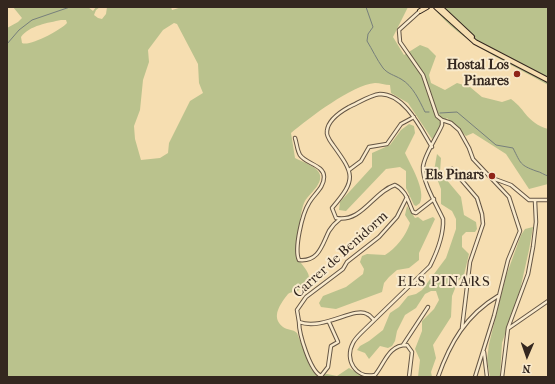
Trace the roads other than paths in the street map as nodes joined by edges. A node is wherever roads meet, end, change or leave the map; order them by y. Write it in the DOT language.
graph roads {
  1 [pos="427,7"];
  2 [pos="437,7"];
  3 [pos="421,9"];
  4 [pos="482,46"];
  5 [pos="548,80"];
  6 [pos="414,118"];
  7 [pos="442,120"];
  8 [pos="295,138"];
  9 [pos="432,146"];
  10 [pos="452,169"];
  11 [pos="349,171"];
  12 [pos="492,178"];
  13 [pos="407,197"];
  14 [pos="434,199"];
  15 [pos="548,200"];
  16 [pos="535,201"];
  17 [pos="340,219"];
  18 [pos="499,296"];
  19 [pos="548,301"];
  20 [pos="428,307"];
  21 [pos="374,320"];
  22 [pos="300,322"];
  23 [pos="329,322"];
  24 [pos="462,328"];
  25 [pos="508,328"];
  26 [pos="403,345"];
  27 [pos="483,349"];
  28 [pos="409,377"];
  29 [pos="438,377"];
  30 [pos="474,377"];
  31 [pos="487,377"];
  32 [pos="502,377"];
  1 -- 3 [label="main road"];
  2 -- 4 [label="main road"];
  2 -- 4 [label="main road"];
  3 -- 7 [label="street"];
  4 -- 5 [label="main road"];
  6 -- 9 [label="street"];
  6 -- 11 [label="street"];
  6 -- 11 [label="street"];
  7 -- 9 [label="street"];
  7 -- 12 [label="street"];
  8 -- 17 [label="street"];
  9 -- 14 [label="street"];
  10 -- 24 [label="street"];
  11 -- 17 [label="street"];
  12 -- 16 [label="street"];
  12 -- 18 [label="street"];
  13 -- 14 [label="street"];
  13 -- 17 [label="street"];
  13 -- 22 [label="street, Carrer de Benidorm"];
  14 -- 21 [label="street"];
  15 -- 16 [label="street"];
  16 -- 25 [label="street"];
  18 -- 24 [label="street"];
  18 -- 27 [label="street"];
  19 -- 25 [label="street"];
  20 -- 26 [label="street"];
  21 -- 23 [label="street, Carrer de Benidorm"];
  21 -- 26 [label="street"];
  22 -- 23 [label="street, Carrer de Benidorm"];
  22 -- 23 [label="street"];
  24 -- 29 [label="street"];
  25 -- 32 [label="street"];
  26 -- 28 [label="street"];
  27 -- 30 [label="street"];
  27 -- 31 [label="street"];
}
